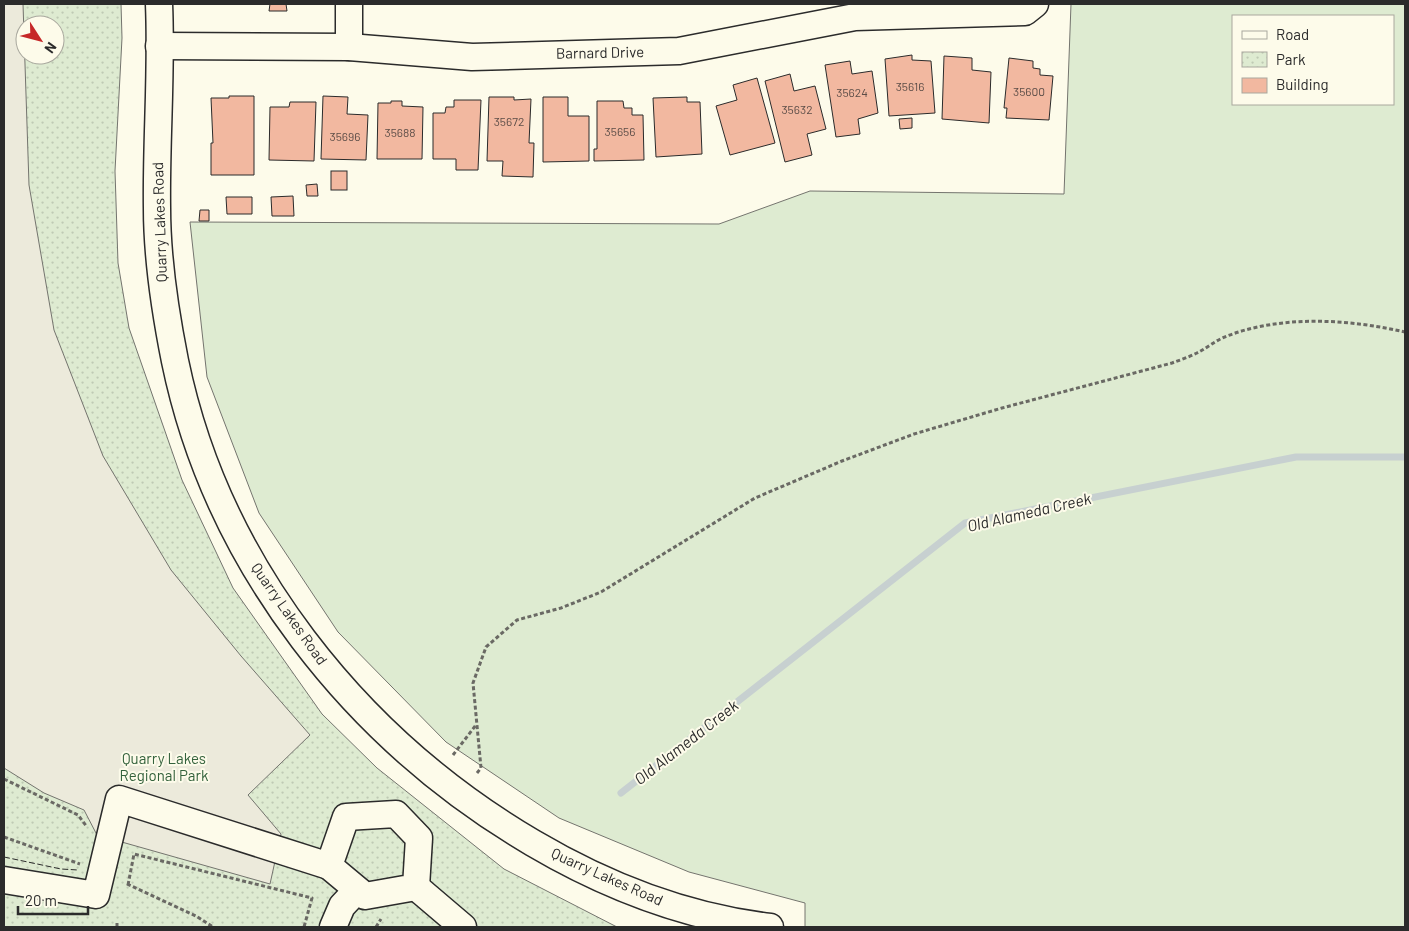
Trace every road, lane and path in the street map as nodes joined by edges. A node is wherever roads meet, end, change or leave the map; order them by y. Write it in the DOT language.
graph roads {
  1 [pos="349,4"];
  2 [pos="1035,4"];
  3 [pos="159,12"];
  4 [pos="159,46"];
  5 [pos="348,47"];
  6 [pos="1405,332"];
  7 [pos="476,724"];
  8 [pos="453,755"];
  9 [pos="477,773"];
  10 [pos="4,778"];
  11 [pos="90,830"];
  12 [pos="329,866"];
  13 [pos="4,880"];
  14 [pos="128,885"];
  15 [pos="416,886"];
  16 [pos="357,890"];
  17 [pos="690,920"];
  18 [pos="117,922"];
  19 [pos="719,923"];
  20 [pos="116,927"];
  21 [pos="304,927"];
  22 [pos="332,927"];
  23 [pos="463,927"];
  24 [pos="770,927"];
  1 -- 5 [label="street"];
  2 -- 5 [label="street, Barnard Drive"];
  3 -- 4 [label="street, Quarry Lakes Road"];
  4 -- 5 [label="street, Barnard Drive"];
  4 -- 17 [label="street, Quarry Lakes Road"];
  6 -- 7 [label="path"];
  7 -- 8 [label="path"];
  7 -- 9 [label="path"];
  10 -- 11 [label="path"];
  12 -- 13 [label="street"];
  12 -- 15 [label="street"];
  12 -- 16 [label="street"];
  14 -- 21 [label="path"];
  15 -- 16 [label="street"];
  15 -- 23 [label="street"];
  16 -- 22 [label="street"];
  17 -- 19 [label="street, Quarry Lakes Road"];
  18 -- 20 [label="path"];
  19 -- 24 [label="street, Quarry Lakes Road"];
}
